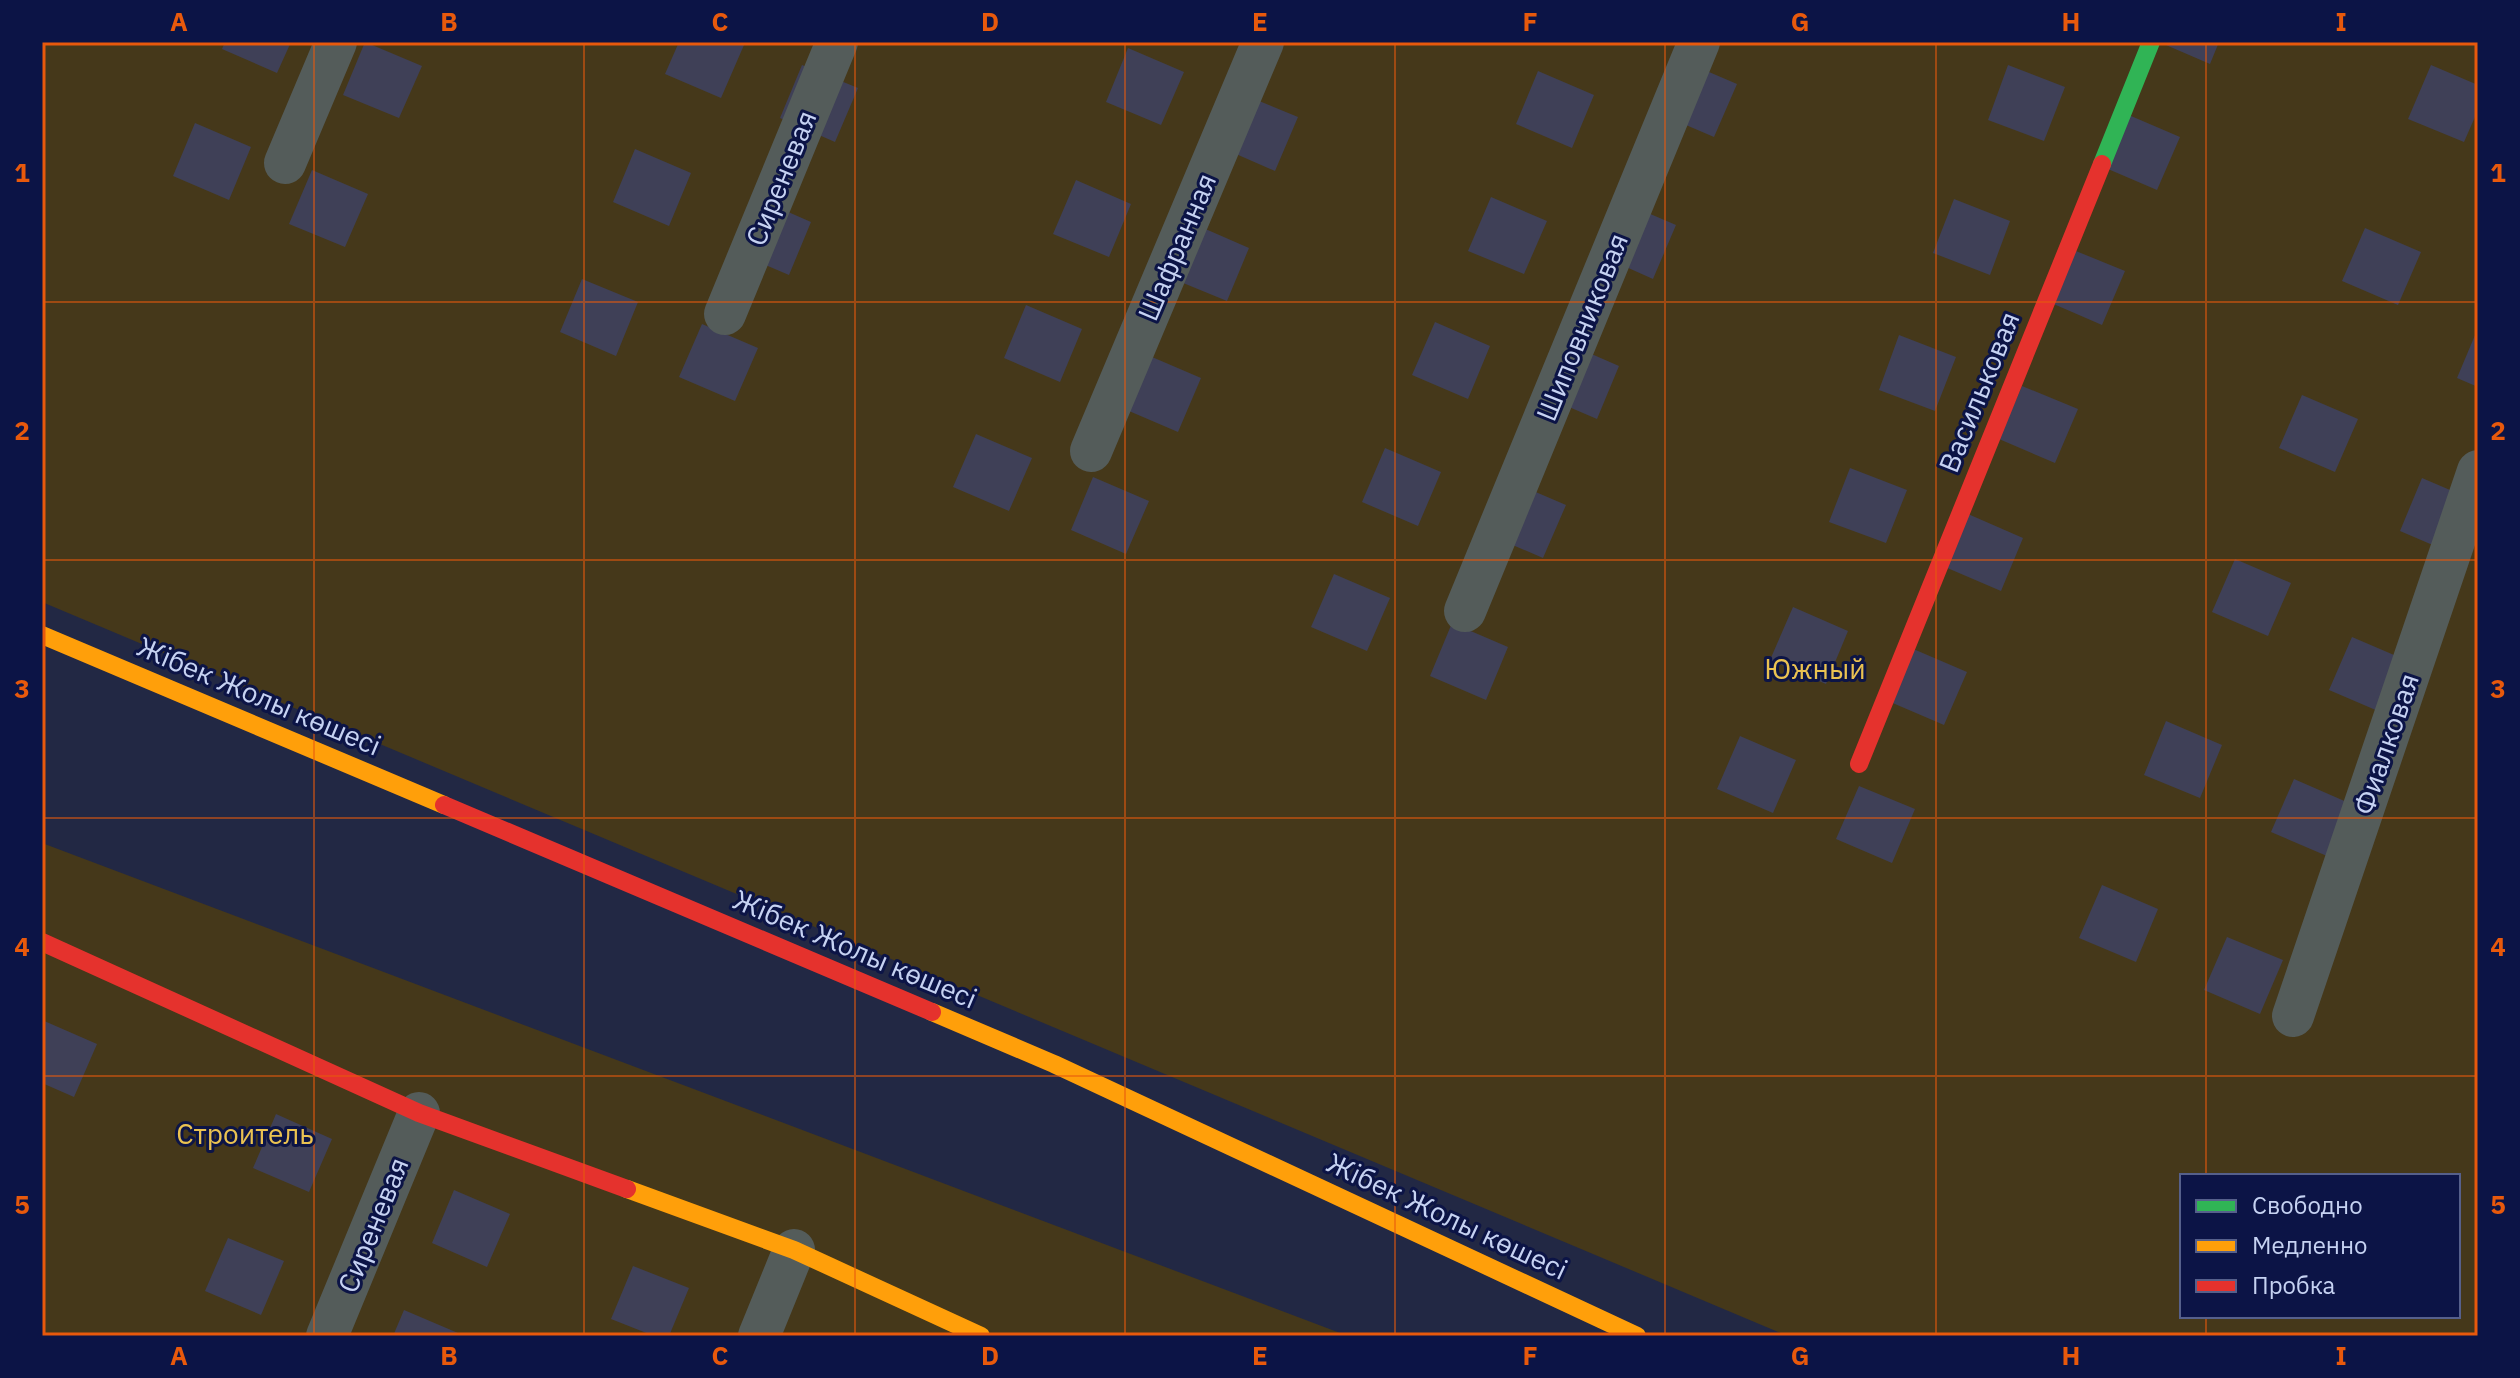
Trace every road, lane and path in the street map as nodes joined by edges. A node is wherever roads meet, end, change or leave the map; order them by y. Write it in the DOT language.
graph roads {
  1 [pos="336,42"];
  2 [pos="837,42"];
  3 [pos="1263,42"];
  4 [pos="1699,42"];
  5 [pos="2151,42"];
  6 [pos="285,163"];
  7 [pos="725,314"];
  8 [pos="1091,451"];
  9 [pos="2478,471"];
  10 [pos="1465,611"];
  11 [pos="42,635"];
  12 [pos="1859,764"];
  13 [pos="42,942"];
  14 [pos="2293,1016"];
  15 [pos="419,1113"];
  16 [pos="794,1250"];
  17 [pos="327,1336"];
  18 [pos="759,1336"];
  19 [pos="981,1336"];
  20 [pos="1637,1336"];
  1 -- 6 [label="street"];
  2 -- 7 [label="street, Сиреневая"];
  3 -- 8 [label="street, Шафранная"];
  4 -- 10 [label="street, Шиповниковая"];
  5 -- 12 [label="main road, Васильковая"];
  9 -- 14 [label="street, Фиалковая"];
  11 -- 20 [label="main road, Жібек Жолы көшесі"];
  13 -- 15 [label="main road"];
  15 -- 16 [label="main road"];
  15 -- 17 [label="street, Сиреневая"];
  16 -- 18 [label="street"];
  16 -- 19 [label="main road"];
}
